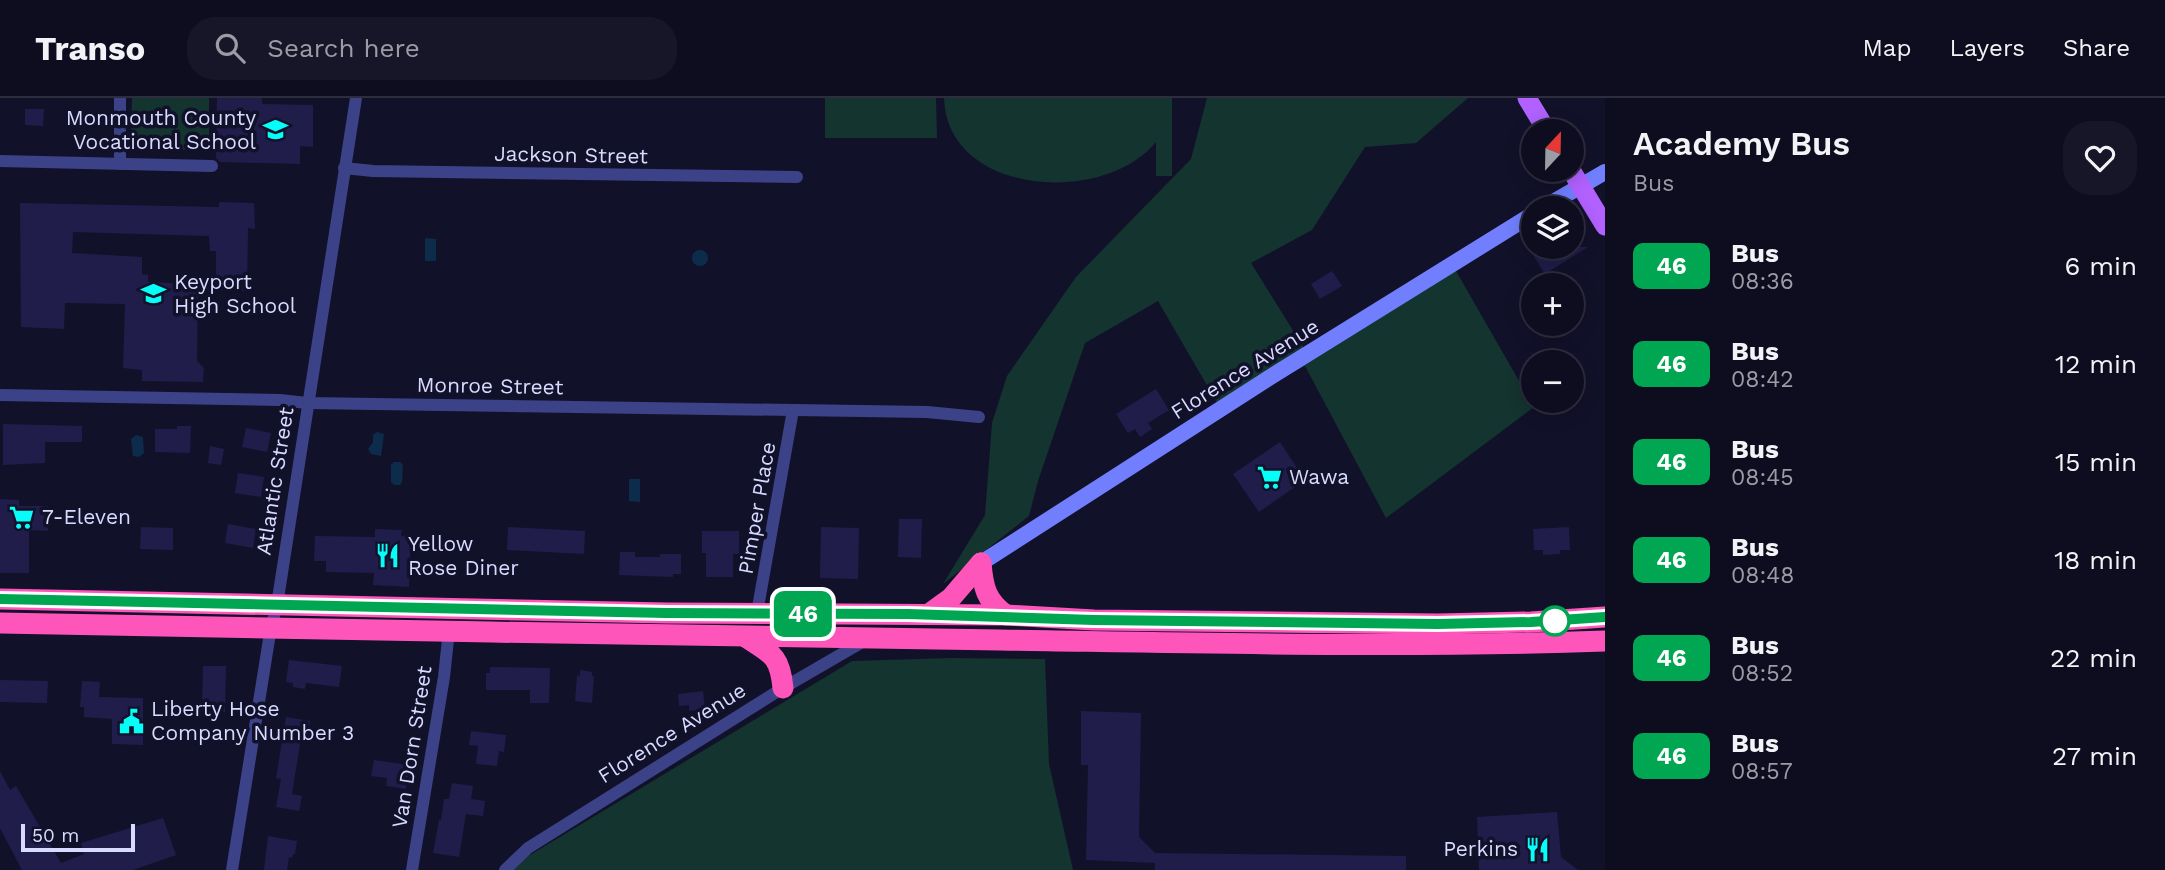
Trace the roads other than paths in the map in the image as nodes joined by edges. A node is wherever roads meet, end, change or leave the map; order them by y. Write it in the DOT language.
graph roads {
  1 [pos="120,98"];
  2 [pos="356,98"];
  3 [pos="1527,98"];
  4 [pos="1540,119"];
  5 [pos="0,162"];
  6 [pos="120,164"];
  7 [pos="212,166"];
  8 [pos="344,167"];
  9 [pos="1605,172"];
  10 [pos="1584,176"];
  11 [pos="797,177"];
  12 [pos="1572,182"];
  13 [pos="1578,182"];
  14 [pos="1556,196"];
  15 [pos="1521,221"];
  16 [pos="1605,226"];
  17 [pos="0,395"];
  18 [pos="307,402"];
  19 [pos="793,410"];
  20 [pos="979,417"];
  21 [pos="981,564"];
  22 [pos="0,599"];
  23 [pos="276,604"];
  24 [pos="757,614"];
  25 [pos="929,614"];
  26 [pos="1006,615"];
  27 [pos="1605,617"];
  28 [pos="0,623"];
  29 [pos="271,628"];
  30 [pos="449,630"];
  31 [pos="747,638"];
  32 [pos="867,639"];
  33 [pos="1605,641"];
  34 [pos="783,688"];
  35 [pos="232,870"];
  36 [pos="412,870"];
  37 [pos="505,870"];
  1 -- 6 [label="street"];
  2 -- 8 [label="street, Atlantic Street"];
  3 -- 4 [label="main road"];
  5 -- 6 [label="street"];
  6 -- 7 [label="street"];
  8 -- 11 [label="street, Jackson Street"];
  8 -- 18 [label="street, Atlantic Street"];
  9 -- 10 [label="street"];
  12 -- 14 [label="street"];
  13 -- 16 [label="main road"];
  15 -- 21 [label="street, Florence Avenue"];
  17 -- 18 [label="street, Monroe Street"];
  18 -- 19 [label="street, Monroe Street"];
  18 -- 23 [label="street, Atlantic Street"];
  19 -- 20 [label="street, Monroe Street"];
  19 -- 24 [label="street, Pimper Place"];
  21 -- 25 [label="highway"];
  21 -- 26 [label="highway"];
  22 -- 23 [label="highway"];
  23 -- 24 [label="highway"];
  23 -- 29 [label="street, Atlantic Street"];
  24 -- 25 [label="highway"];
  25 -- 26 [label="highway"];
  26 -- 27 [label="highway"];
  28 -- 29 [label="highway"];
  29 -- 30 [label="highway"];
  29 -- 35 [label="street, Atlantic Street"];
  30 -- 31 [label="highway"];
  30 -- 36 [label="street, Van Dorn Street"];
  31 -- 32 [label="highway"];
  31 -- 34 [label="highway"];
  32 -- 33 [label="highway"];
  32 -- 34 [label="street, Florence Avenue"];
  34 -- 37 [label="street, Florence Avenue"];
}
